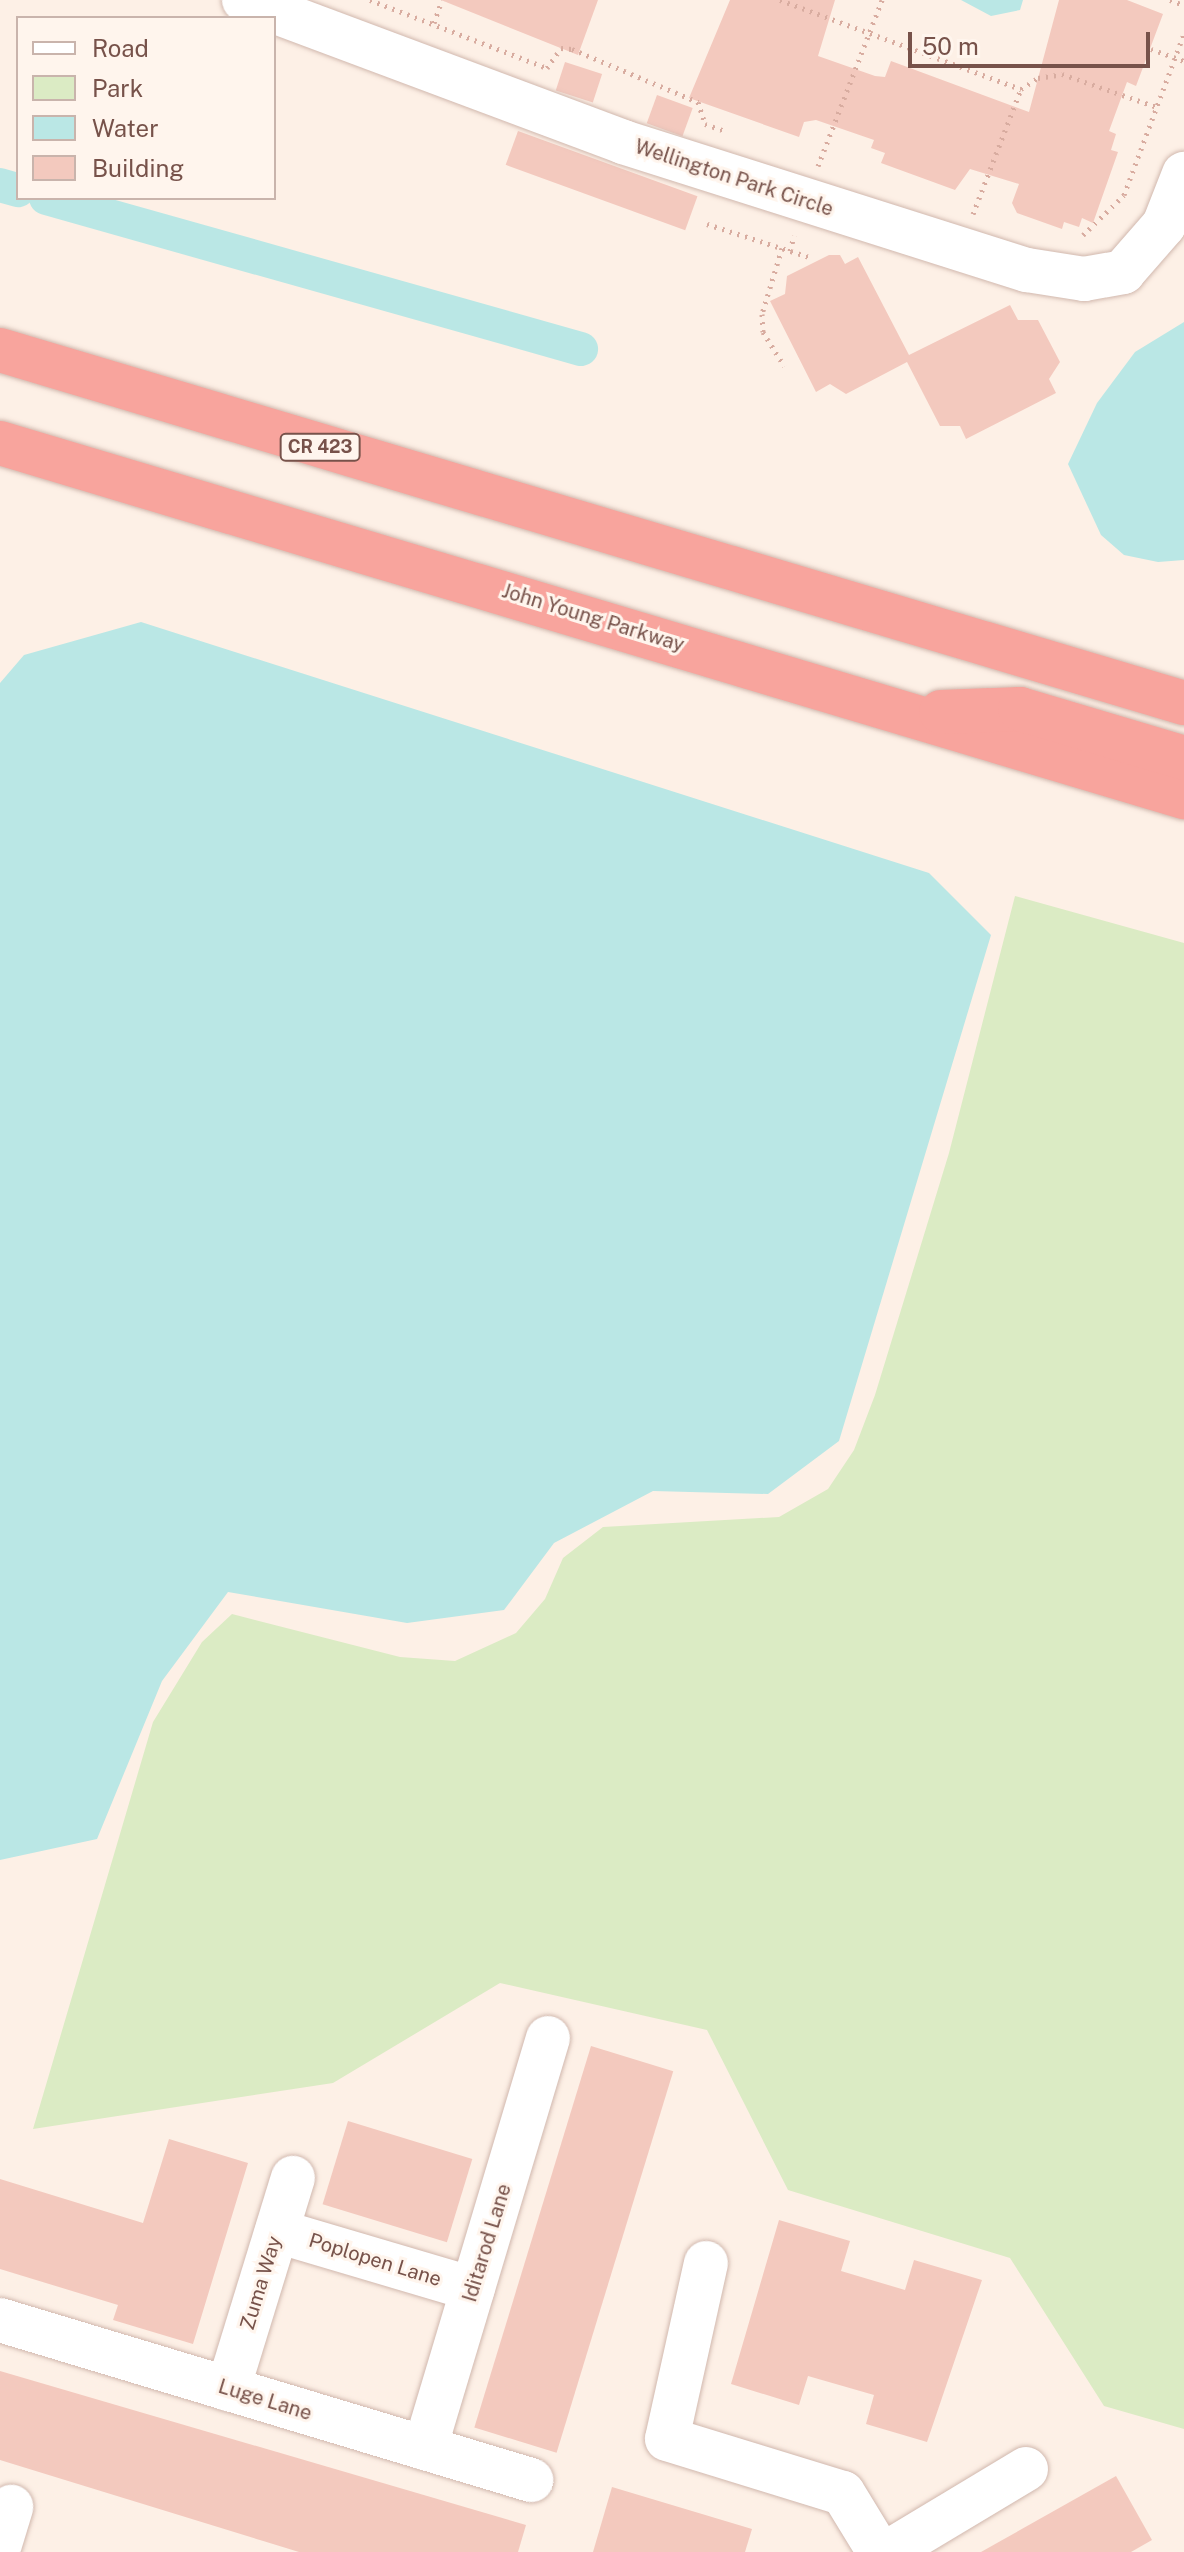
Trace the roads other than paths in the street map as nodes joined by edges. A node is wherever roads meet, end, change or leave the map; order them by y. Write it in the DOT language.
graph roads {
  1 [pos="244,0"];
  2 [pos="1184,174"];
  3 [pos="0,350"];
  4 [pos="0,443"];
  5 [pos="1184,703"];
  6 [pos="907,713"];
  7 [pos="1184,758"];
  8 [pos="1184,797"];
  9 [pos="548,2038"];
  10 [pos="293,2178"];
  11 [pos="277,2231"];
  12 [pos="706,2263"];
  13 [pos="473,2289"];
  14 [pos="0,2320"];
  15 [pos="228,2389"];
  16 [pos="425,2448"];
  17 [pos="1026,2469"];
  18 [pos="531,2480"];
  19 [pos="879,2552"];
  20 [pos="888,2552"];
  1 -- 2 [label="lane, Wellington Park Circle"];
  3 -- 5 [label="highway, CR 423"];
  4 -- 6 [label="highway, John Young Parkway"];
  6 -- 7 [label="highway"];
  6 -- 8 [label="highway, John Young Parkway"];
  9 -- 13 [label="lane, Iditarod Lane"];
  10 -- 11 [label="lane, Zuma Way"];
  11 -- 13 [label="lane, Poplopen Lane"];
  11 -- 15 [label="lane, Zuma Way"];
  12 -- 19 [label="lane"];
  13 -- 16 [label="lane, Iditarod Lane"];
  14 -- 15 [label="lane, Luge Lane"];
  15 -- 16 [label="lane, Luge Lane"];
  16 -- 18 [label="lane, Luge Lane"];
  17 -- 20 [label="lane"];
}
